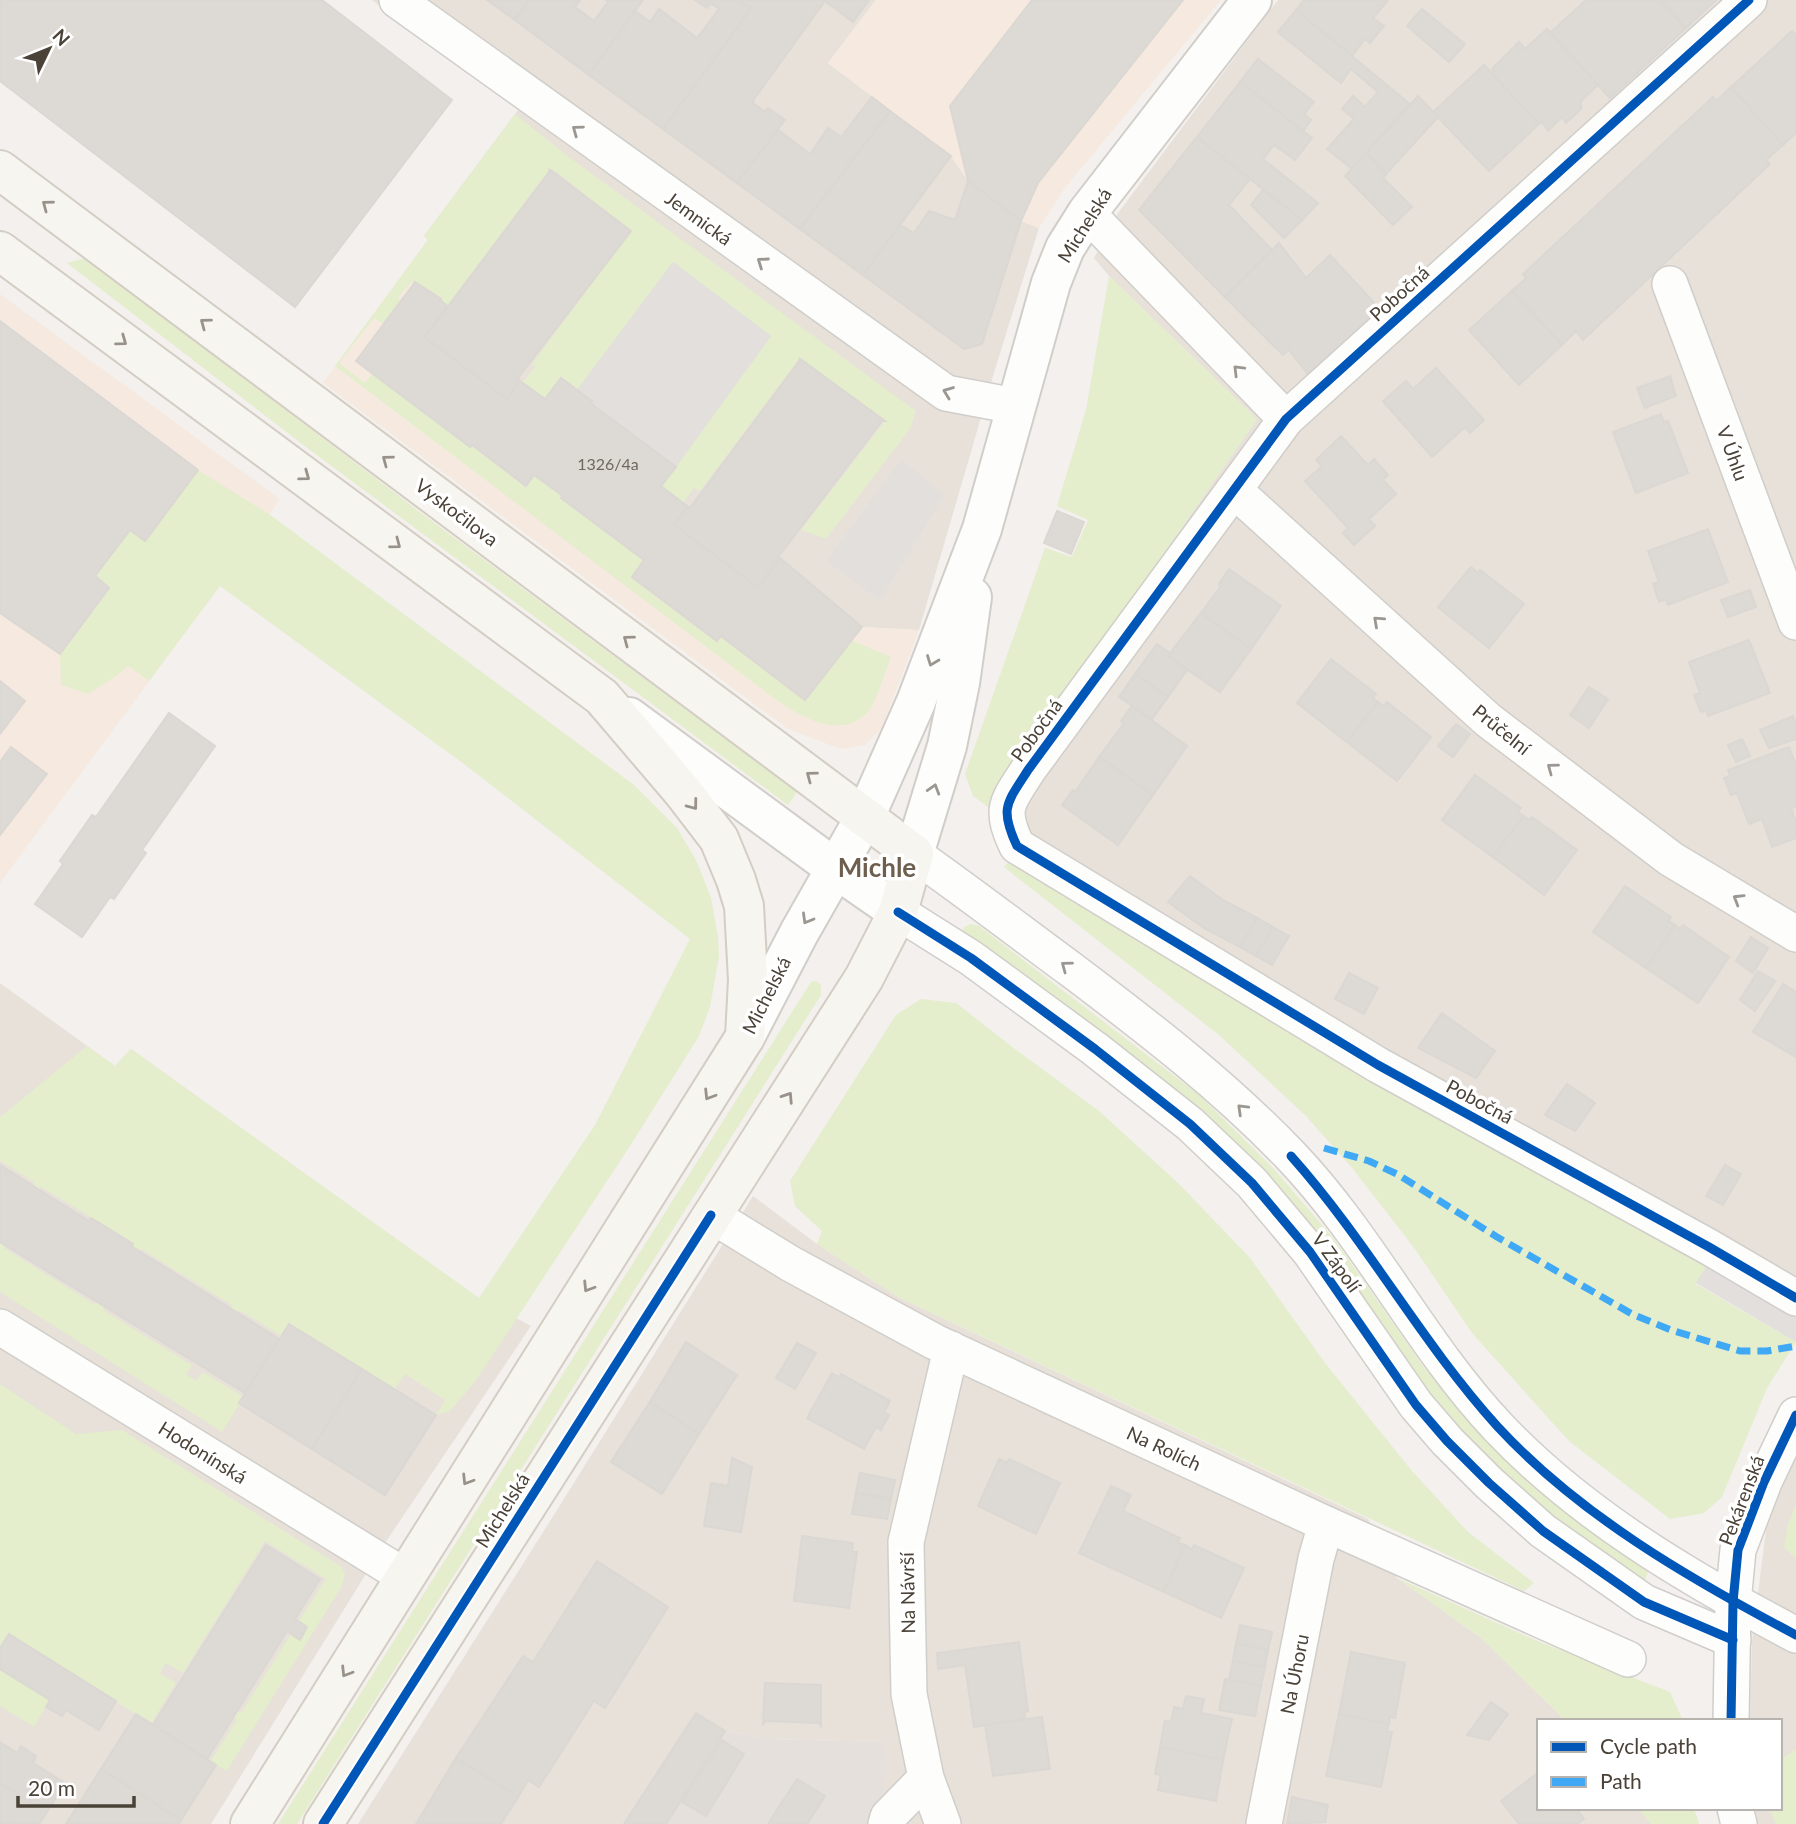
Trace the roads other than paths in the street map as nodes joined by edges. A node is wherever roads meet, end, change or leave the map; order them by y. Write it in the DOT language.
graph roads {
  1 [pos="397,0"];
  2 [pos="1252,0"];
  3 [pos="1749,0"];
  4 [pos="0,170"];
  5 [pos="1087,214"];
  6 [pos="0,251"];
  7 [pos="1670,284"];
  8 [pos="1015,406"];
  9 [pos="1286,419"];
  10 [pos="1234,490"];
  11 [pos="982,529"];
  12 [pos="1796,622"];
  13 [pos="602,696"];
  14 [pos="865,817"];
  15 [pos="914,854"];
  16 [pos="836,869"];
  17 [pos="898,912"];
  18 [pos="1796,934"];
  19 [pos="745,1037"];
  20 [pos="710,1216"];
  21 [pos="1796,1298"];
  22 [pos="0,1327"];
  23 [pos="951,1349"];
  24 [pos="1796,1415"];
  25 [pos="1326,1524"];
  26 [pos="406,1577"];
  27 [pos="1733,1602"];
  28 [pos="1796,1635"];
  29 [pos="1733,1640"];
  30 [pos="1628,1659"];
  31 [pos="1731,1719"];
  32 [pos="926,1778"];
  33 [pos="250,1824"];
  34 [pos="323,1824"];
  35 [pos="886,1824"];
  36 [pos="943,1824"];
  37 [pos="1264,1824"];
  8 -- 1 [label="street, Jemnická, one-way"];
  2 -- 5 [label="street, Michelská"];
  3 -- 9 [label="street, Pobočná"];
  14 -- 4 [label="main road, Vyskočilova, one-way"];
  5 -- 8 [label="street, Michelská"];
  9 -- 5 [label="street, one-way"];
  6 -- 13 [label="main road, one-way"];
  7 -- 12 [label="street, V Úhlu"];
  8 -- 11 [label="street, Michelská"];
  9 -- 10 [label="street, Pobočná"];
  18 -- 10 [label="street, Průčelní, one-way"];
  10 -- 21 [label="street, Pobočná"];
  11 -- 14 [label="street, Michelská, one-way"];
  15 -- 11 [label="street, Michelská, one-way"];
  13 -- 16 [label="street"];
  13 -- 19 [label="main road, one-way"];
  14 -- 15 [label="main road, Vyskočilova"];
  14 -- 16 [label="street, Michelská"];
  15 -- 17 [label="main road, Michelská"];
  27 -- 15 [label="street, V Zápolí, one-way"];
  16 -- 17 [label="street, V Zápolí"];
  16 -- 19 [label="street, Michelská, one-way"];
  20 -- 17 [label="main road, Michelská, one-way"];
  17 -- 29 [label="street, V Zápolí"];
  19 -- 26 [label="main road, Michelská, one-way"];
  20 -- 23 [label="street, Na Rolích"];
  20 -- 34 [label="main road, Michelská"];
  22 -- 26 [label="street, Hodonínská"];
  23 -- 25 [label="street, Na Rolích"];
  23 -- 32 [label="street, Na Návrší"];
  24 -- 27 [label="street, Pekárenská"];
  25 -- 30 [label="street, Na Rolích"];
  25 -- 37 [label="street, Na Úhoru"];
  26 -- 33 [label="main road, Michelská, one-way"];
  27 -- 28 [label="street, V Zápolí"];
  27 -- 29 [label="street, Pekárenská"];
  29 -- 31 [label="street, Pekárenská"];
  32 -- 35 [label="street"];
  32 -- 36 [label="street, Na Návrší"];
}
